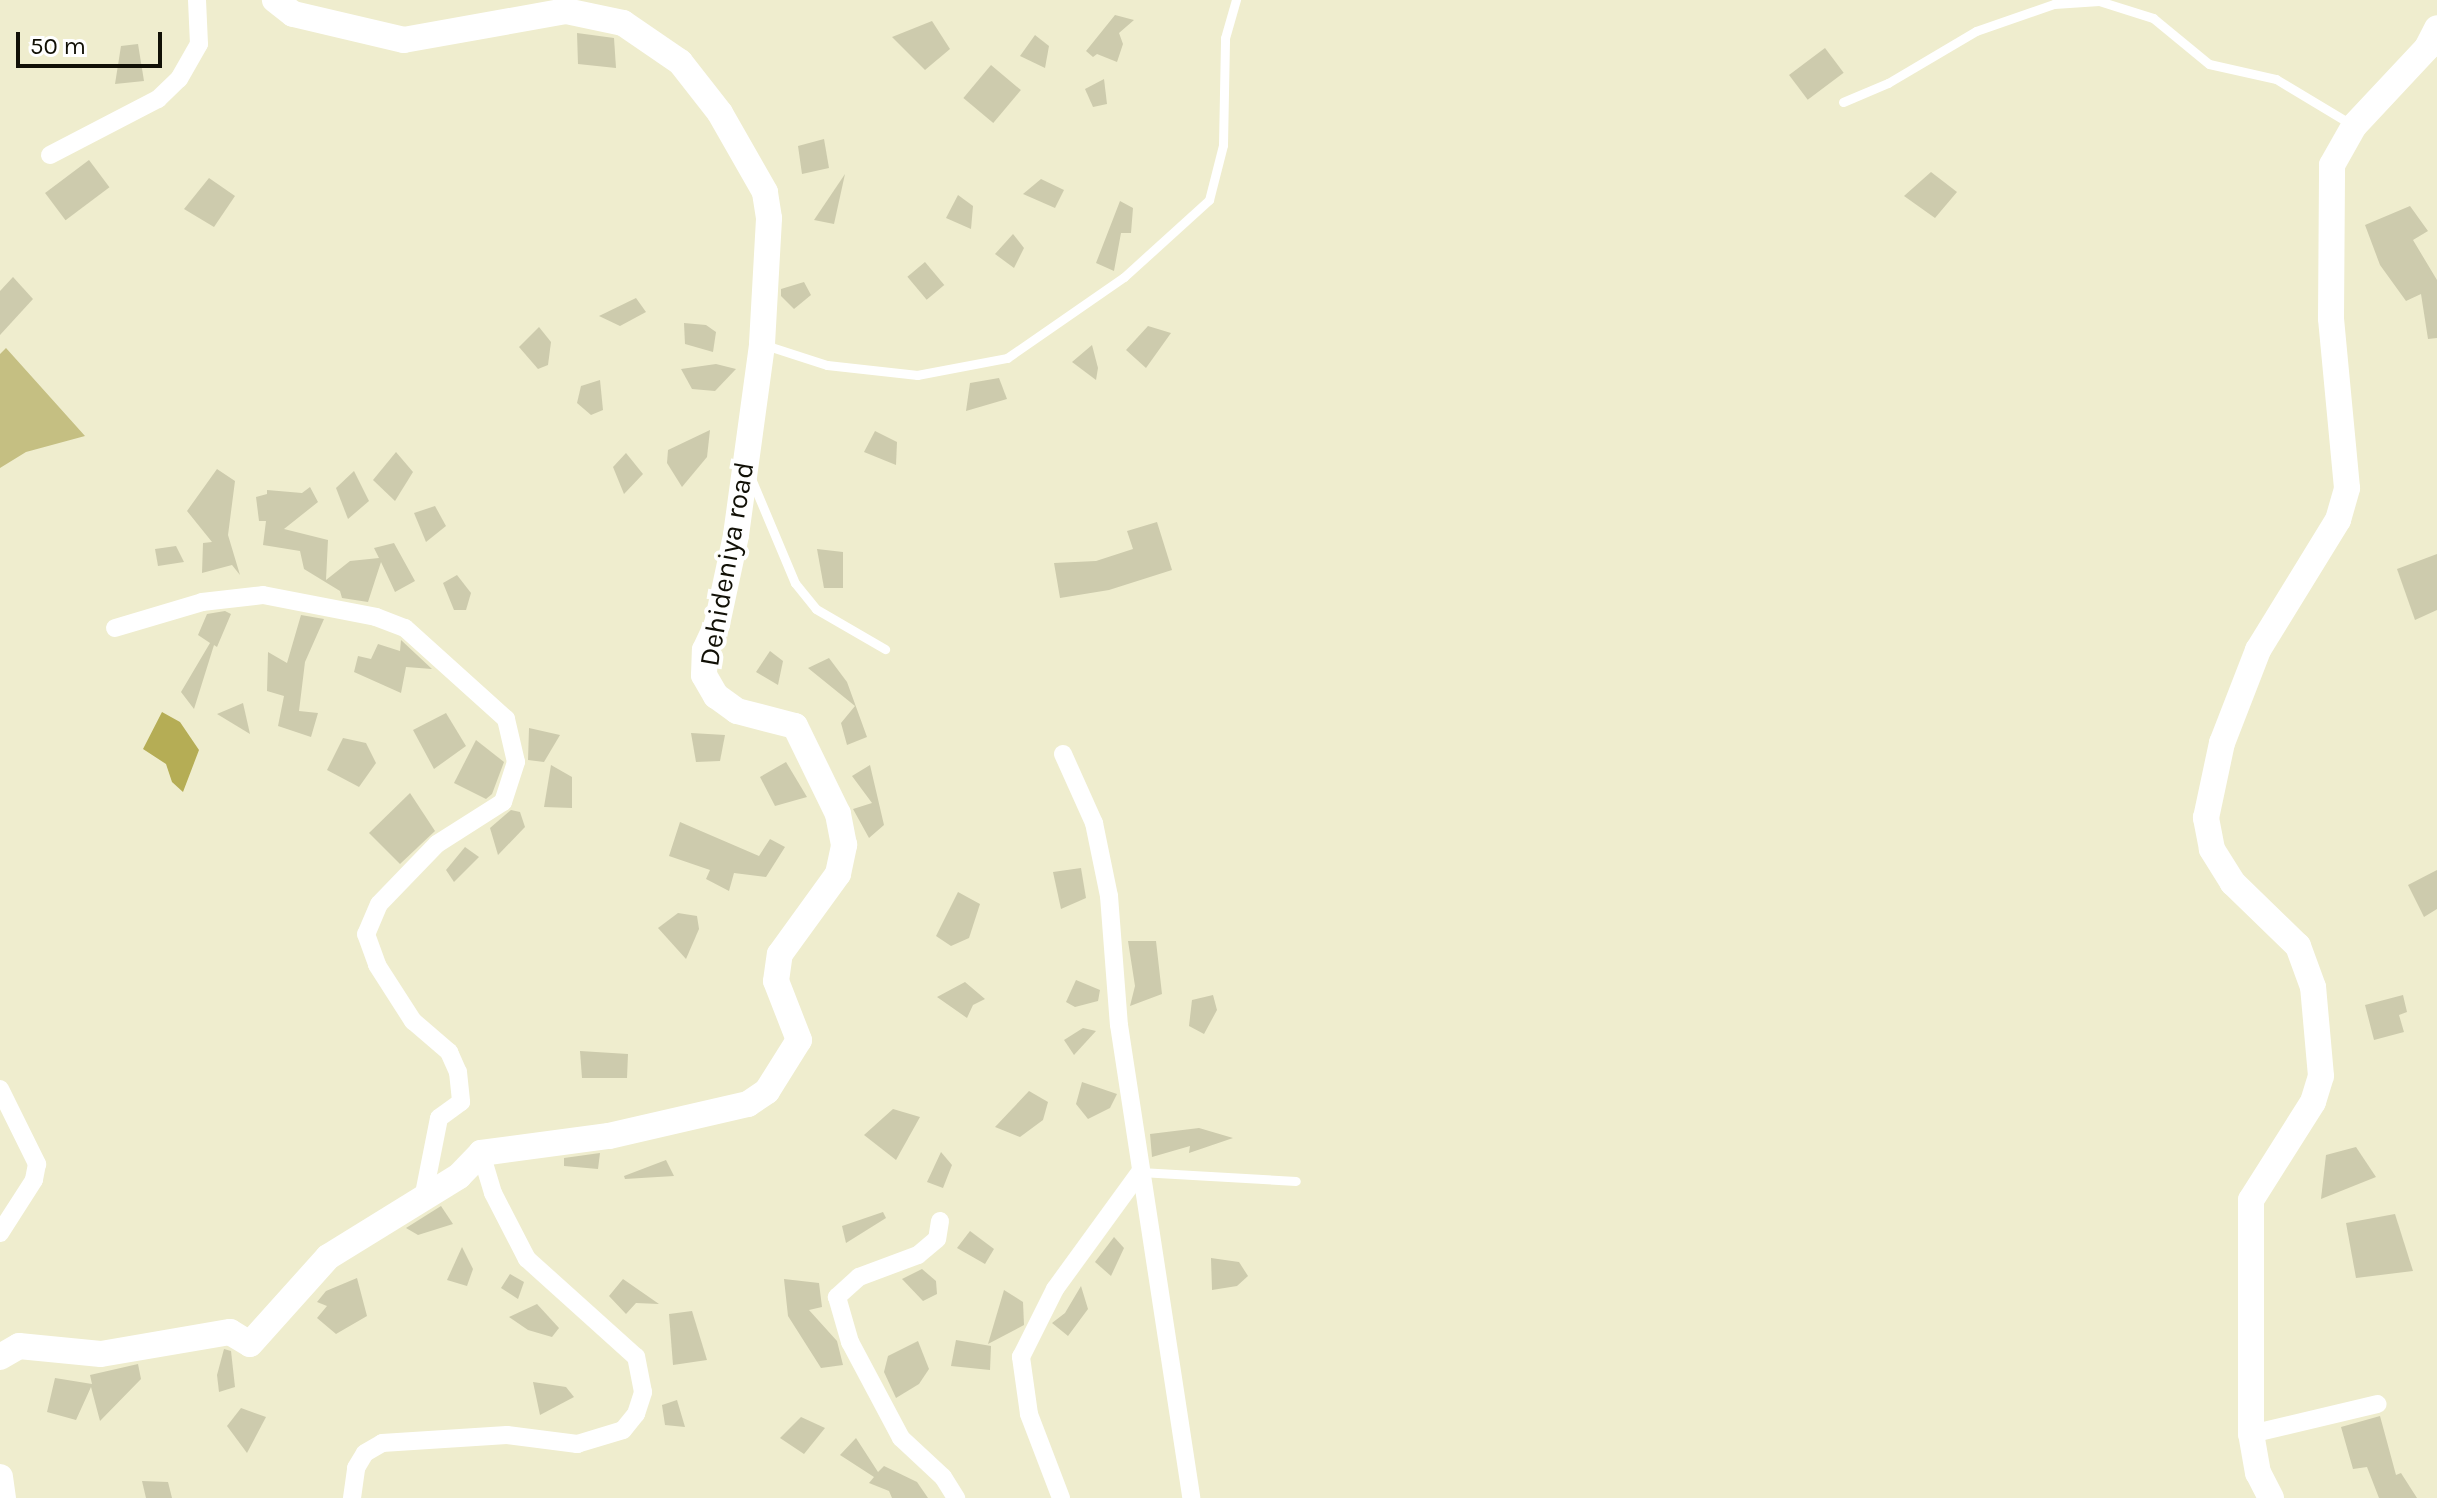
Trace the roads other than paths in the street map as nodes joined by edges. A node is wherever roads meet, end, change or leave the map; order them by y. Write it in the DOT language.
graph roads {
  1 [pos="197,0"];
  2 [pos="1236,0"];
  3 [pos="289,5"];
  4 [pos="2437,28"];
  5 [pos="1843,102"];
  6 [pos="2354,126"];
  7 [pos="50,155"];
  8 [pos="762,344"];
  9 [pos="745,466"];
  10 [pos="115,628"];
  11 [pos="885,649"];
  12 [pos="1063,754"];
  13 [pos="0,1089"];
  14 [pos="481,1153"];
  15 [pos="1140,1172"];
  16 [pos="1296,1181"];
  17 [pos="424,1194"];
  18 [pos="940,1221"];
  19 [pos="0,1233"];
  20 [pos="0,1357"];
  21 [pos="2378,1404"];
  22 [pos="2251,1434"];
  23 [pos="0,1477"];
  24 [pos="3,1498"];
  25 [pos="352,1498"];
  26 [pos="956,1498"];
  27 [pos="1061,1498"];
  28 [pos="1191,1498"];
  29 [pos="2271,1498"];
  1 -- 7 [label="street"];
  2 -- 8 [label="lane"];
  3 -- 8 [label="street, Dehideniya road"];
  4 -- 6 [label="street"];
  5 -- 6 [label="lane"];
  6 -- 22 [label="street"];
  8 -- 9 [label="street, Dehideniya road"];
  9 -- 11 [label="lane"];
  9 -- 14 [label="street, Dehideniya road"];
  10 -- 17 [label="street"];
  12 -- 15 [label="street"];
  13 -- 19 [label="street"];
  14 -- 17 [label="street"];
  14 -- 25 [label="street"];
  15 -- 16 [label="lane"];
  15 -- 27 [label="street"];
  15 -- 28 [label="street"];
  17 -- 20 [label="street"];
  18 -- 26 [label="street"];
  21 -- 22 [label="street"];
  22 -- 29 [label="street"];
  23 -- 24 [label="street"];
}
